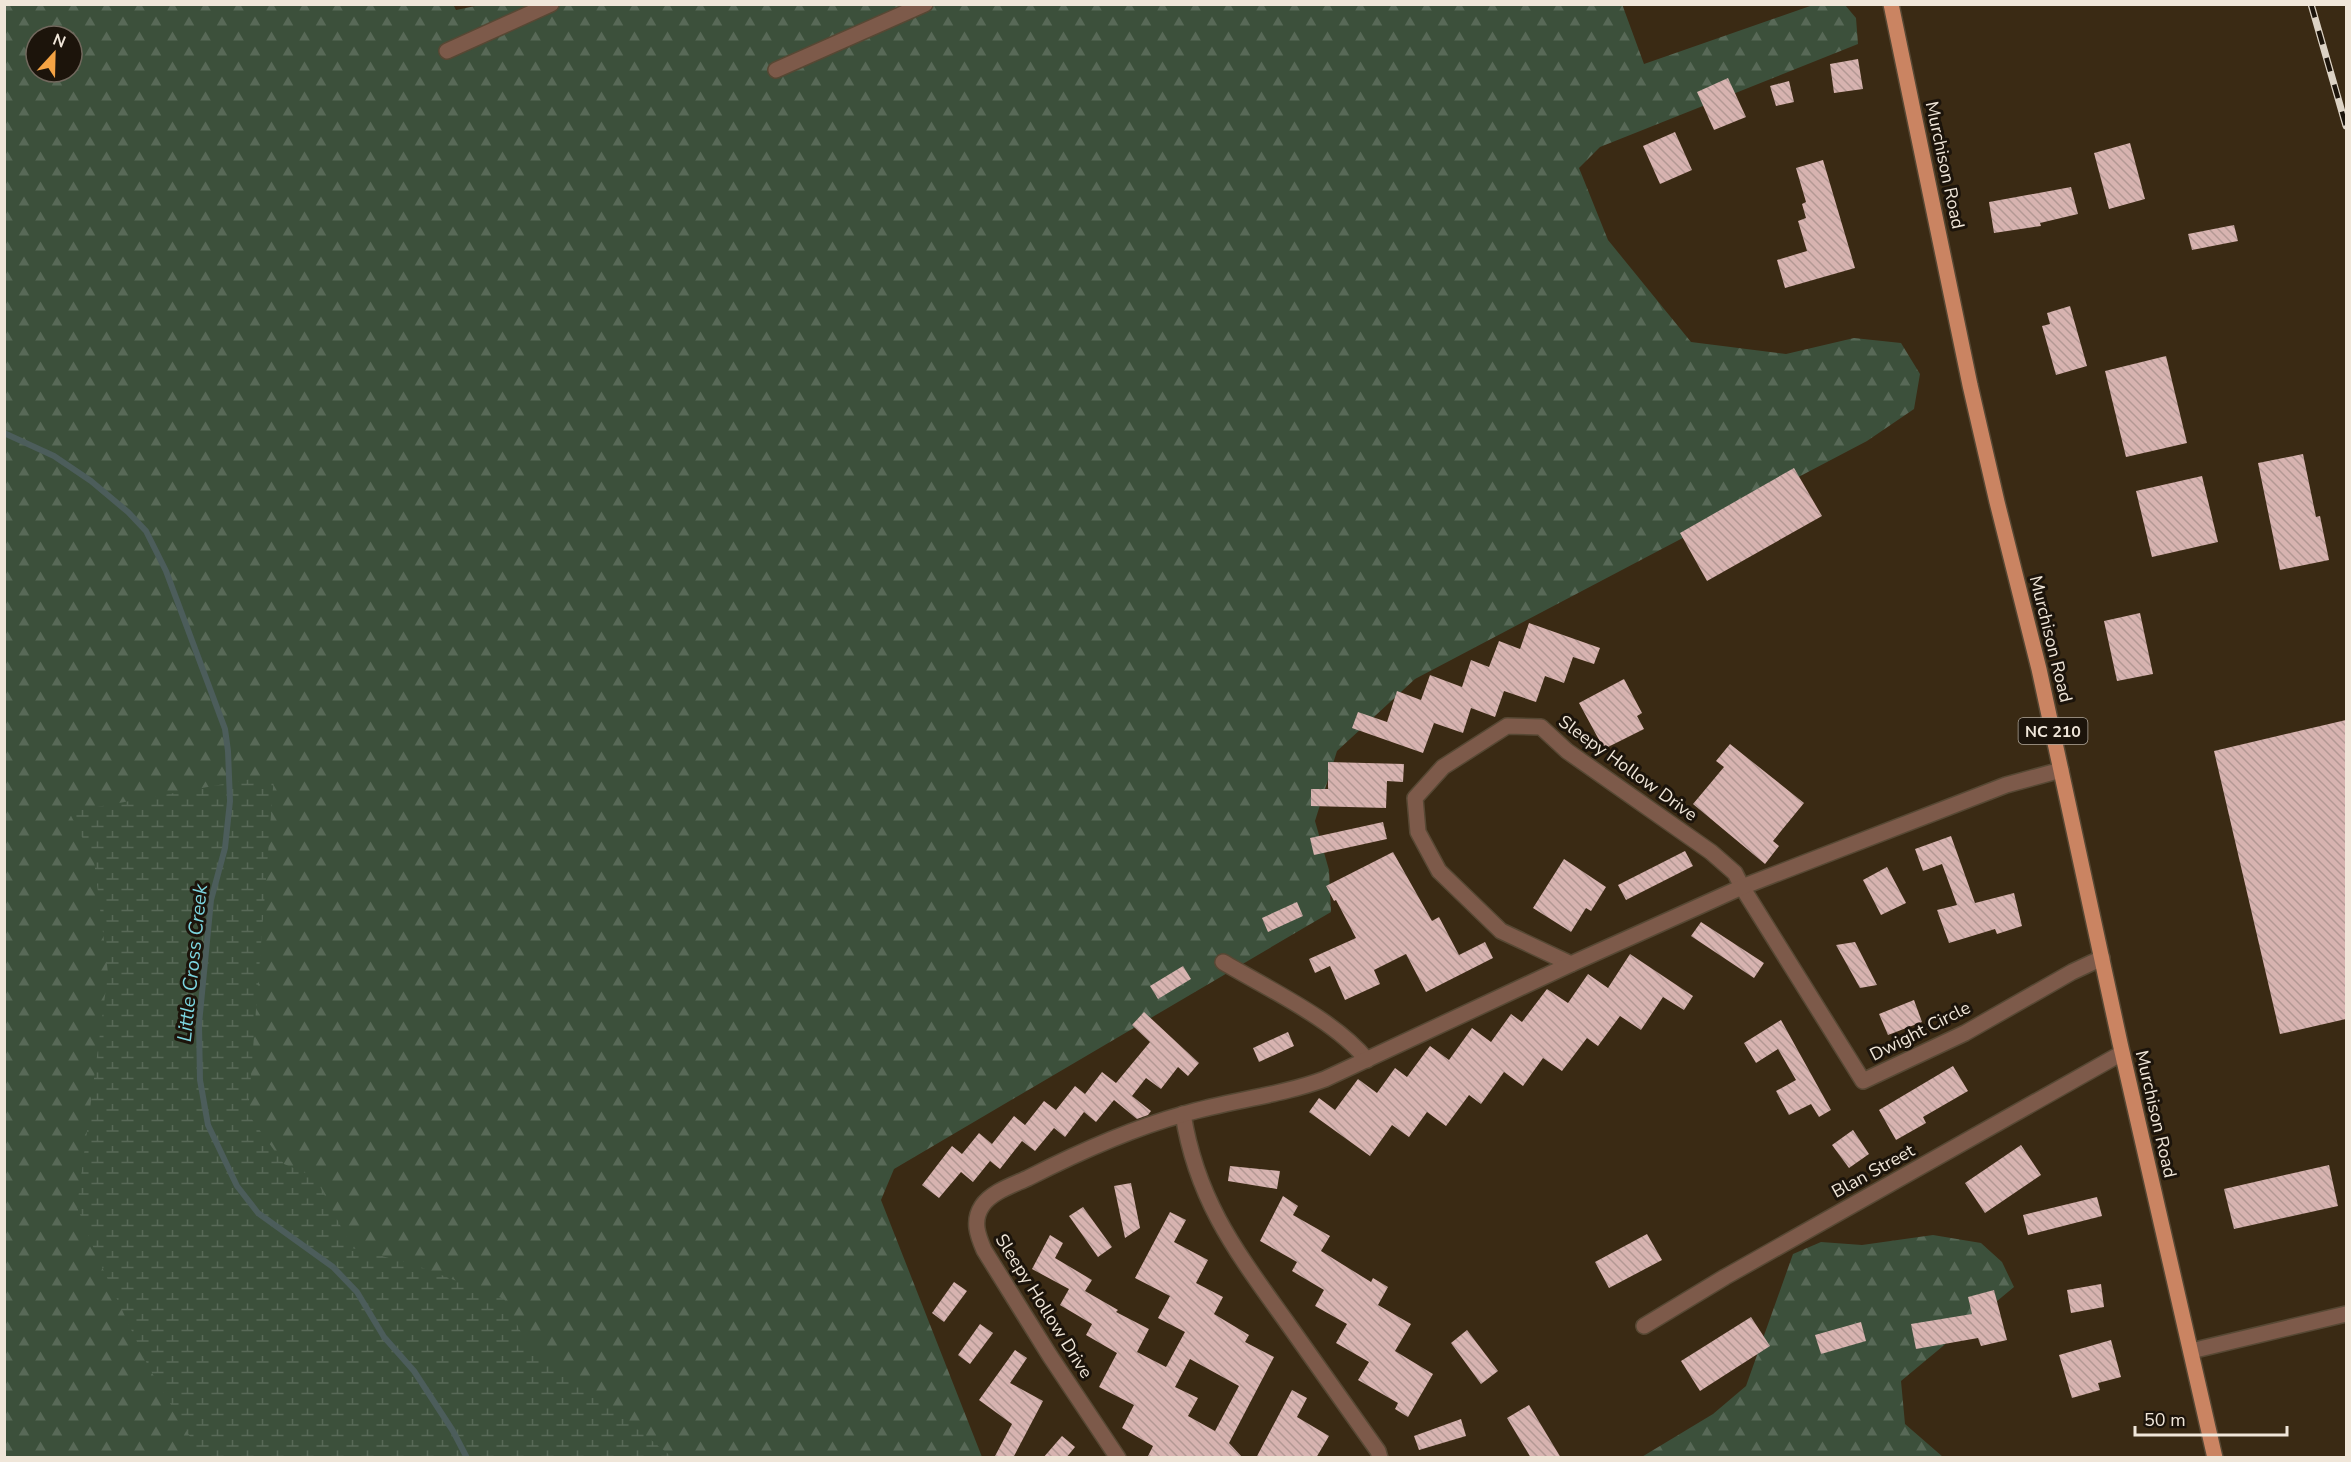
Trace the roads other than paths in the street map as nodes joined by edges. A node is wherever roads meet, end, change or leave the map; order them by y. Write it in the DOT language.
graph roads {
  1 [pos="551,4"];
  2 [pos="926,4"];
  3 [pos="1892,4"];
  4 [pos="447,51"];
  5 [pos="776,70"];
  6 [pos="2061,770"];
  7 [pos="1742,887"];
  8 [pos="2102,958"];
  9 [pos="1223,962"];
  10 [pos="1571,964"];
  11 [pos="2122,1053"];
  12 [pos="1367,1060"];
  13 [pos="1183,1114"];
  14 [pos="2346,1314"];
  15 [pos="1644,1326"];
  16 [pos="2191,1351"];
  17 [pos="1118,1458"];
  18 [pos="1380,1458"];
  19 [pos="2215,1458"];
  1 -- 4 [label="street"];
  2 -- 5 [label="street"];
  3 -- 6 [label="main road, Murchison Road / NC 210"];
  6 -- 7 [label="street, Sleepy Hollow Drive"];
  6 -- 8 [label="main road, Murchison Road / NC 210"];
  7 -- 8 [label="street, Dwight Circle"];
  7 -- 10 [label="street, Sleepy Hollow Drive"];
  7 -- 10 [label="street, Sleepy Hollow Drive"];
  8 -- 11 [label="main road, Murchison Road / NC 210"];
  9 -- 12 [label="street"];
  10 -- 12 [label="street, Sleepy Hollow Drive"];
  11 -- 15 [label="street, Blan Street"];
  11 -- 16 [label="main road, Murchison Road / NC 210"];
  12 -- 13 [label="street, Sleepy Hollow Drive"];
  13 -- 17 [label="street, Sleepy Hollow Drive"];
  13 -- 18 [label="street"];
  14 -- 16 [label="street"];
  16 -- 19 [label="main road, Murchison Road / NC 210"];
}
